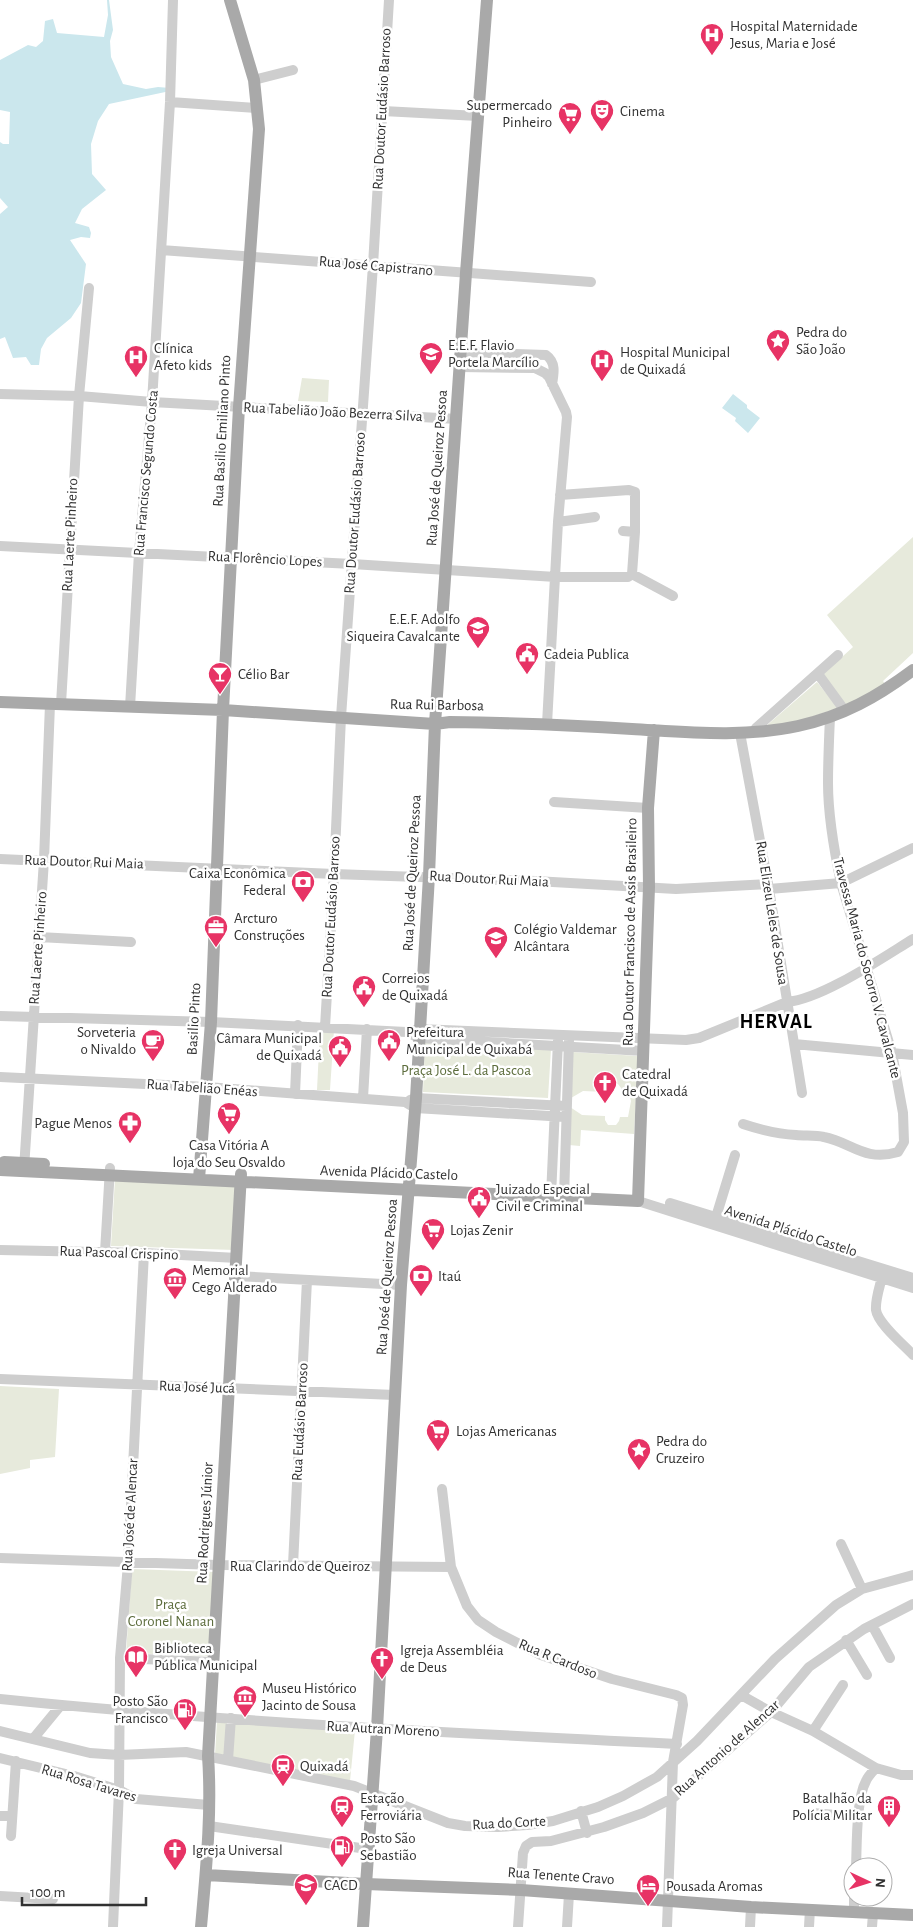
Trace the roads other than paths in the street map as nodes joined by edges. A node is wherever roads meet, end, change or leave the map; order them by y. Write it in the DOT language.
graph roads {
  1 [pos="173,0"];
  2 [pos="230,0"];
  3 [pos="389,0"];
  4 [pos="487,0"];
  5 [pos="293,70"];
  6 [pos="254,80"];
  7 [pos="170,102"];
  8 [pos="257,108"];
  9 [pos="383,111"];
  10 [pos="478,116"];
  11 [pos="161,250"];
  12 [pos="250,255"];
  13 [pos="373,265"];
  14 [pos="466,273"];
  15 [pos="591,282"];
  16 [pos="89,288"];
  17 [pos="462,352"];
  18 [pos="460,367"];
  19 [pos="552,385"];
  20 [pos="0,394"];
  21 [pos="79,396"];
  22 [pos="152,402"];
  23 [pos="239,407"];
  24 [pos="362,414"];
  25 [pos="457,419"];
  26 [pos="560,496"];
  27 [pos="595,517"];
  28 [pos="558,522"];
  29 [pos="623,531"];
  30 [pos="635,532"];
  31 [pos="0,546"];
  32 [pos="69,549"];
  33 [pos="139,553"];
  34 [pos="232,557"];
  35 [pos="352,564"];
  36 [pos="446,571"];
  37 [pos="632,574"];
  38 [pos="556,577"];
  39 [pos="673,596"];
  40 [pos="838,655"];
  41 [pos="913,670"];
  42 [pos="818,674"];
  43 [pos="0,702"];
  44 [pos="56,704"];
  45 [pos="130,707"];
  46 [pos="223,710"];
  47 [pos="845,711"];
  48 [pos="341,717"];
  49 [pos="830,717"];
  50 [pos="435,724"];
  51 [pos="547,724"];
  52 [pos="654,730"];
  53 [pos="754,732"];
  54 [pos="740,733"];
  55 [pos="554,802"];
  56 [pos="648,808"];
  57 [pos="913,848"];
  58 [pos="0,859"];
  59 [pos="44,860"];
  60 [pos="217,868"];
  61 [pos="334,874"];
  62 [pos="429,876"];
  63 [pos="840,883"];
  64 [pos="768,886"];
  65 [pos="649,887"];
  66 [pos="39,937"];
  67 [pos="913,939"];
  68 [pos="131,942"];
  69 [pos="866,967"];
  70 [pos="786,1002"];
  71 [pos="0,1016"];
  72 [pos="34,1017"];
  73 [pos="211,1022"];
  74 [pos="298,1025"];
  75 [pos="325,1027"];
  76 [pos="367,1029"];
  77 [pos="419,1033"];
  78 [pos="558,1034"];
  79 [pos="569,1035"];
  80 [pos="644,1038"];
  81 [pos="794,1044"];
  82 [pos="557,1047"];
  83 [pos="568,1047"];
  84 [pos="644,1052"];
  85 [pos="892,1053"];
  86 [pos="913,1055"];
  87 [pos="0,1077"];
  88 [pos="30,1079"];
  89 [pos="207,1087"];
  90 [pos="802,1093"];
  91 [pos="295,1094"];
  92 [pos="363,1098"];
  93 [pos="412,1102"];
  94 [pos="554,1106"];
  95 [pos="566,1106"];
  96 [pos="554,1117"];
  97 [pos="566,1118"];
  98 [pos="743,1124"];
  99 [pos="735,1154"];
  100 [pos="0,1162"];
  101 [pos="25,1167"];
  102 [pos="0,1170"];
  103 [pos="110,1172"];
  104 [pos="200,1176"];
  105 [pos="241,1177"];
  106 [pos="410,1186"];
  107 [pos="551,1192"];
  108 [pos="564,1193"];
  109 [pos="638,1198"];
  110 [pos="695,1214"];
  111 [pos="716,1217"];
  112 [pos="779,1240"];
  113 [pos="0,1250"];
  114 [pos="105,1252"];
  115 [pos="144,1253"];
  116 [pos="237,1258"];
  117 [pos="883,1273"];
  118 [pos="236,1276"];
  119 [pos="913,1278"];
  120 [pos="307,1280"];
  121 [pos="401,1285"];
  122 [pos="913,1288"];
  123 [pos="913,1355"];
  124 [pos="0,1379"];
  125 [pos="138,1385"];
  126 [pos="230,1388"];
  127 [pos="301,1391"];
  128 [pos="395,1395"];
  129 [pos="442,1489"];
  130 [pos="841,1544"];
  131 [pos="0,1558"];
  132 [pos="128,1564"];
  133 [pos="293,1565"];
  134 [pos="218,1566"];
  135 [pos="385,1566"];
  136 [pos="450,1566"];
  137 [pos="913,1575"];
  138 [pos="862,1589"];
  139 [pos="913,1604"];
  140 [pos="872,1625"];
  141 [pos="846,1640"];
  142 [pos="120,1658"];
  143 [pos="890,1658"];
  144 [pos="213,1662"];
  145 [pos="867,1675"];
  146 [pos="844,1685"];
  147 [pos="741,1695"];
  148 [pos="0,1699"];
  149 [pos="61,1705"];
  150 [pos="119,1711"];
  151 [pos="771,1712"];
  152 [pos="210,1717"];
  153 [pos="231,1718"];
  154 [pos="377,1729"];
  155 [pos="0,1731"];
  156 [pos="813,1731"];
  157 [pos="33,1739"];
  158 [pos="677,1744"];
  159 [pos="119,1755"];
  160 [pos="208,1756"];
  161 [pos="0,1758"];
  162 [pos="228,1760"];
  163 [pos="16,1761"];
  164 [pos="673,1762"];
  165 [pos="876,1768"];
  166 [pos="913,1775"];
  167 [pos="119,1790"];
  168 [pos="372,1792"];
  169 [pos="673,1798"];
  170 [pos="209,1805"];
  171 [pos="581,1811"];
  172 [pos="812,1813"];
  173 [pos="0,1816"];
  174 [pos="12,1816"];
  175 [pos="859,1816"];
  176 [pos="209,1826"];
  177 [pos="587,1832"];
  178 [pos="11,1836"];
  179 [pos="367,1849"];
  180 [pos="857,1857"];
  181 [pos="206,1875"];
  182 [pos="366,1884"];
  183 [pos="521,1890"];
  184 [pos="569,1894"];
  185 [pos="0,1896"];
  186 [pos="53,1899"];
  187 [pos="668,1899"];
  188 [pos="751,1907"];
  189 [pos="854,1907"];
  190 [pos="810,1909"];
  191 [pos="854,1912"];
  192 [pos="873,1914"];
  193 [pos="913,1915"];
  194 [pos="113,1927"];
  195 [pos="201,1927"];
  196 [pos="363,1927"];
  197 [pos="518,1927"];
  198 [pos="567,1927"];
  199 [pos="668,1927"];
  200 [pos="750,1927"];
  201 [pos="809,1927"];
  202 [pos="872,1927"];
  1 -- 7 [label="street, Rua Francisco Segundo Costa"];
  2 -- 6 [label="main road, Rua Basilio Emiliano Pinto"];
  3 -- 9 [label="street, Rua Doutor Eudásio Barroso"];
  4 -- 10 [label="main road, Rua José de Queiroz Pessoa"];
  5 -- 6 [label="street"];
  6 -- 8 [label="main road, Rua Basilio Emiliano Pinto"];
  7 -- 8 [label="street"];
  7 -- 11 [label="street, Rua Francisco Segundo Costa"];
  8 -- 12 [label="main road, Rua Basilio Emiliano Pinto"];
  9 -- 10 [label="street"];
  9 -- 13 [label="street, Rua Doutor Eudásio Barroso"];
  10 -- 14 [label="main road, Rua José de Queiroz Pessoa"];
  11 -- 12 [label="street, Rua José Capistrano"];
  11 -- 22 [label="street, Rua Francisco Segundo Costa"];
  12 -- 13 [label="street, Rua José Capistrano"];
  12 -- 23 [label="main road, Rua Basilio Emiliano Pinto"];
  13 -- 14 [label="street, Rua José Capistrano"];
  13 -- 24 [label="street, Rua Doutor Eudásio Barroso"];
  14 -- 15 [label="street, Rua José Capistrano"];
  14 -- 17 [label="main road, Rua José de Queiroz Pessoa"];
  16 -- 21 [label="street, Rua Laerte Pinheiro"];
  17 -- 18 [label="main road, Rua José de Queiroz Pessoa"];
  17 -- 19 [label="street"];
  18 -- 19 [label="street"];
  18 -- 25 [label="main road, Rua José de Queiroz Pessoa"];
  19 -- 26 [label="street"];
  20 -- 21 [label="street, Rua Tabelião João Bezerra Silva"];
  21 -- 22 [label="street, Rua Tabelião João Bezerra Silva"];
  21 -- 32 [label="street, Rua Laerte Pinheiro"];
  22 -- 23 [label="street, Rua Tabelião João Bezerra Silva"];
  22 -- 33 [label="street, Rua Francisco Segundo Costa"];
  23 -- 24 [label="street, Rua Tabelião João Bezerra Silva"];
  23 -- 34 [label="main road, Rua Basilio Emiliano Pinto"];
  24 -- 25 [label="street, Rua Tabelião João Bezerra Silva"];
  24 -- 35 [label="street, Rua Doutor Eudásio Barroso"];
  25 -- 36 [label="main road, Rua José de Queiroz Pessoa"];
  26 -- 28 [label="street"];
  26 -- 30 [label="street"];
  27 -- 28 [label="street"];
  28 -- 38 [label="street"];
  29 -- 30 [label="street"];
  30 -- 37 [label="street"];
  31 -- 32 [label="street, Rua Florêncio Lopes"];
  32 -- 33 [label="street, Rua Florêncio Lopes"];
  32 -- 44 [label="street, Rua Laerte Pinheiro"];
  33 -- 34 [label="street, Rua Florêncio Lopes"];
  33 -- 45 [label="street, Rua Francisco Segundo Costa"];
  34 -- 35 [label="street, Rua Florêncio Lopes"];
  34 -- 46 [label="main road, Rua Basilio Emiliano Pinto"];
  35 -- 36 [label="street, Rua Florêncio Lopes"];
  35 -- 48 [label="street, Rua Doutor Eudásio Barroso"];
  36 -- 38 [label="street, Rua Florêncio Lopes"];
  36 -- 50 [label="main road, Rua José de Queiroz Pessoa"];
  37 -- 38 [label="street, Rua Florêncio Lopes"];
  37 -- 39 [label="street"];
  38 -- 51 [label="street"];
  40 -- 42 [label="street"];
  41 -- 47 [label="main road, Rua Rui Barbosa"];
  42 -- 47 [label="street"];
  42 -- 53 [label="street"];
  43 -- 44 [label="main road, Rua Rui Barbosa"];
  44 -- 45 [label="main road, Rua Rui Barbosa"];
  44 -- 59 [label="street, Rua Laerte Pinheiro"];
  45 -- 46 [label="main road, Rua Rui Barbosa"];
  46 -- 48 [label="main road, Rua Rui Barbosa"];
  46 -- 60 [label="main road, Rua Basilio Emiliano Pinto"];
  47 -- 49 [label="main road, Rua Rui Barbosa"];
  48 -- 50 [label="main road, Rua Rui Barbosa"];
  48 -- 61 [label="street, Rua Doutor Eudásio Barroso"];
  49 -- 53 [label="main road, Rua Rui Barbosa"];
  49 -- 63 [label="street, Travessa Maria do Socorro V. Cavalcante"];
  50 -- 51 [label="main road, Rua Rui Barbosa"];
  50 -- 62 [label="main road, Rua José de Queiroz Pessoa"];
  51 -- 52 [label="main road, Rua Rui Barbosa"];
  52 -- 54 [label="main road, Rua Rui Barbosa"];
  52 -- 56 [label="main road, Rua Doutor Francisco de Assis Brasileiro"];
  53 -- 54 [label="main road, Rua Rui Barbosa"];
  54 -- 64 [label="street, Rua Elizeu Leles de Sousa"];
  55 -- 56 [label="street"];
  56 -- 65 [label="main road, Rua Doutor Francisco de Assis Brasileiro"];
  57 -- 63 [label="street, Rua Doutor Rui Maia"];
  58 -- 59 [label="street, Rua Doutor Rui Maia"];
  59 -- 60 [label="street, Rua Doutor Rui Maia"];
  59 -- 66 [label="street, Rua Laerte Pinheiro"];
  60 -- 61 [label="street, Rua Doutor Rui Maia"];
  60 -- 73 [label="main road, Basilio Pinto"];
  61 -- 62 [label="street, Rua Doutor Rui Maia"];
  61 -- 75 [label="street, Rua Doutor Eudásio Barroso"];
  62 -- 65 [label="street, Rua Doutor Rui Maia"];
  62 -- 77 [label="main road, Rua José de Queiroz Pessoa"];
  63 -- 64 [label="street, Rua Doutor Rui Maia"];
  63 -- 69 [label="street, Travessa Maria do Socorro V. Cavalcante"];
  64 -- 65 [label="street, Rua Doutor Rui Maia"];
  64 -- 70 [label="street, Rua Elizeu Leles de Sousa"];
  65 -- 80 [label="main road, Rua Doutor Francisco de Assis Brasileiro"];
  66 -- 68 [label="street"];
  66 -- 72 [label="street, Rua Laerte Pinheiro"];
  67 -- 69 [label="street"];
  69 -- 70 [label="street"];
  69 -- 85 [label="street, Travessa Maria do Socorro V. Cavalcante"];
  70 -- 80 [label="street"];
  70 -- 81 [label="street, Rua Elizeu Leles de Sousa"];
  71 -- 72 [label="street"];
  72 -- 73 [label="street"];
  72 -- 88 [label="street, Rua Laerte Pinheiro"];
  73 -- 74 [label="street"];
  73 -- 89 [label="main road, Basilio Pinto"];
  74 -- 75 [label="street"];
  74 -- 91 [label="street"];
  75 -- 76 [label="street"];
  76 -- 77 [label="street"];
  76 -- 92 [label="street"];
  77 -- 78 [label="street"];
  77 -- 82 [label="street"];
  77 -- 93 [label="main road, Rua José de Queiroz Pessoa"];
  78 -- 79 [label="street"];
  78 -- 82 [label="street"];
  79 -- 80 [label="street"];
  79 -- 83 [label="street"];
  80 -- 84 [label="main road, Rua Doutor Francisco de Assis Brasileiro"];
  81 -- 85 [label="street"];
  81 -- 90 [label="street, Rua Elizeu Leles de Sousa"];
  82 -- 83 [label="street"];
  82 -- 94 [label="street"];
  83 -- 84 [label="street"];
  83 -- 95 [label="street"];
  84 -- 109 [label="main road, Rua Doutor Francisco de Assis Brasileiro"];
  85 -- 86 [label="street"];
  85 -- 98 [label="street, Travessa Maria do Socorro V. Cavalcante"];
  87 -- 88 [label="street, Rua Tabelião Enéas"];
  88 -- 89 [label="street, Rua Tabelião Enéas"];
  88 -- 101 [label="street, Rua Laerte Pinheiro"];
  89 -- 91 [label="street, Rua Tabelião Enéas"];
  89 -- 104 [label="main road, Basilio Pinto"];
  91 -- 92 [label="street, Rua Tabelião Enéas"];
  92 -- 93 [label="street, Rua Tabelião Enéas"];
  93 -- 94 [label="street"];
  93 -- 96 [label="street"];
  93 -- 106 [label="main road, Rua José de Queiroz Pessoa"];
  94 -- 95 [label="street"];
  94 -- 96 [label="street"];
  95 -- 97 [label="street"];
  96 -- 97 [label="street"];
  96 -- 107 [label="street"];
  97 -- 108 [label="street"];
  99 -- 111 [label="street"];
  100 -- 101 [label="main road, Avenida Plácido Castelo"];
  101 -- 102 [label="main road, Avenida Plácido Castelo"];
  101 -- 103 [label="main road, Avenida Plácido Castelo"];
  103 -- 104 [label="main road, Avenida Plácido Castelo"];
  103 -- 114 [label="street"];
  104 -- 105 [label="main road, Avenida Plácido Castelo"];
  105 -- 106 [label="main road, Avenida Plácido Castelo"];
  105 -- 116 [label="main road, Rua Rodrigues Júnior"];
  106 -- 107 [label="main road, Avenida Plácido Castelo"];
  106 -- 121 [label="main road, Rua José de Queiroz Pessoa"];
  107 -- 108 [label="main road, Avenida Plácido Castelo"];
  108 -- 109 [label="main road, Avenida Plácido Castelo"];
  109 -- 110 [label="street, Avenida Plácido Castelo"];
  110 -- 111 [label="street, Avenida Plácido Castelo"];
  110 -- 112 [label="street, Avenida Plácido Castelo"];
  111 -- 112 [label="street, Avenida Plácido Castelo"];
  112 -- 117 [label="street, Avenida Plácido Castelo"];
  113 -- 114 [label="street, Rua Pascoal Crispino"];
  114 -- 115 [label="street, Rua Pascoal Crispino"];
  115 -- 116 [label="street, Rua Pascoal Crispino"];
  115 -- 125 [label="street, Rua José de Alencar"];
  116 -- 118 [label="main road, Rua Rodrigues Júnior"];
  117 -- 119 [label="street, Avenida Plácido Castelo"];
  117 -- 122 [label="street, Avenida Plácido Castelo"];
  117 -- 123 [label="street"];
  118 -- 120 [label="street"];
  118 -- 126 [label="main road, Rua Rodrigues Júnior"];
  120 -- 121 [label="street"];
  120 -- 127 [label="street, Rua Eudásio Barroso"];
  121 -- 128 [label="main road, Rua José de Queiroz Pessoa"];
  124 -- 125 [label="street, Rua José Jucá"];
  125 -- 126 [label="street, Rua José Jucá"];
  125 -- 132 [label="street, Rua José de Alencar"];
  126 -- 127 [label="street, Rua José Jucá"];
  126 -- 134 [label="main road, Rua Rodrigues Júnior"];
  127 -- 128 [label="street, Rua José Jucá"];
  127 -- 133 [label="street, Rua Eudásio Barroso"];
  128 -- 135 [label="main road, Rua José de Queiroz Pessoa"];
  129 -- 136 [label="street, Rua R Cardoso"];
  130 -- 138 [label="street"];
  131 -- 132 [label="street, Rua Clarindo de Queiroz"];
  132 -- 134 [label="street, Rua Clarindo de Queiroz"];
  132 -- 142 [label="street, Rua José de Alencar"];
  133 -- 134 [label="street, Rua Clarindo de Queiroz"];
  133 -- 135 [label="street, Rua Clarindo de Queiroz"];
  134 -- 144 [label="main road, Rua Rodrigues Júnior"];
  135 -- 136 [label="street, Rua Clarindo de Queiroz"];
  135 -- 154 [label="main road, Rua José de Queiroz Pessoa"];
  136 -- 158 [label="street, Rua R Cardoso"];
  137 -- 138 [label="street, Rua do Corte"];
  138 -- 147 [label="street, Rua do Corte"];
  139 -- 140 [label="street, Rua Antonio de Alencar"];
  140 -- 141 [label="street, Rua Antonio de Alencar"];
  140 -- 143 [label="street"];
  141 -- 145 [label="street"];
  141 -- 151 [label="street, Rua Antonio de Alencar"];
  142 -- 144 [label="street"];
  142 -- 150 [label="street, Rua José de Alencar"];
  144 -- 152 [label="main road, Rua Rodrigues Júnior"];
  146 -- 156 [label="street"];
  147 -- 151 [label="street"];
  147 -- 164 [label="street, Rua do Corte"];
  148 -- 149 [label="street, Rua Autran Moreno"];
  149 -- 150 [label="street, Rua Autran Moreno"];
  149 -- 157 [label="street"];
  150 -- 152 [label="street, Rua Autran Moreno"];
  150 -- 159 [label="street, Rua José de Alencar"];
  151 -- 156 [label="street"];
  151 -- 169 [label="street, Rua Antonio de Alencar"];
  152 -- 153 [label="street, Rua Autran Moreno"];
  152 -- 160 [label="main road, Rua Rodrigues Júnior"];
  153 -- 154 [label="street, Rua Autran Moreno"];
  153 -- 162 [label="street"];
  154 -- 158 [label="street, Rua Autran Moreno"];
  154 -- 168 [label="main road, Rua José de Queiroz Pessoa"];
  155 -- 157 [label="street, Rua do Corte"];
  156 -- 165 [label="street"];
  157 -- 159 [label="street, Rua do Corte"];
  158 -- 164 [label="street"];
  159 -- 160 [label="street, Rua do Corte"];
  159 -- 167 [label="street, Rua José de Alencar"];
  160 -- 162 [label="street, Rua do Corte"];
  160 -- 170 [label="main road, Rua Rodrigues Júnior"];
  161 -- 163 [label="street, Rua Rosa Tavares"];
  162 -- 168 [label="street, Rua do Corte"];
  163 -- 167 [label="street, Rua Rosa Tavares"];
  163 -- 174 [label="street"];
  164 -- 169 [label="street"];
  164 -- 171 [label="street, Rua do Corte"];
  165 -- 166 [label="street"];
  165 -- 175 [label="street"];
  167 -- 170 [label="street, Rua Rosa Tavares"];
  167 -- 194 [label="street, Rua José de Alencar"];
  168 -- 171 [label="street, Rua do Corte"];
  168 -- 179 [label="main road, Rua José de Queiroz Pessoa"];
  169 -- 177 [label="street, Rua Antonio de Alencar"];
  169 -- 187 [label="street"];
  170 -- 176 [label="main road, Rua Rodrigues Júnior"];
  171 -- 177 [label="street"];
  172 -- 175 [label="street"];
  173 -- 174 [label="street"];
  174 -- 178 [label="street"];
  175 -- 180 [label="street"];
  176 -- 179 [label="street"];
  176 -- 181 [label="main road, Rua Rodrigues Júnior"];
  177 -- 183 [label="street, Rua Antonio de Alencar"];
  179 -- 182 [label="main road, Rua José de Queiroz Pessoa"];
  181 -- 182 [label="main road, Rua Tenente Cravo"];
  181 -- 195 [label="main road, Rua Rodrigues Júnior"];
  182 -- 183 [label="main road, Rua Tenente Cravo"];
  182 -- 196 [label="main road, Rua José de Queiroz Pessoa"];
  183 -- 184 [label="main road, Rua Tenente Cravo"];
  183 -- 197 [label="street"];
  184 -- 187 [label="main road, Rua Tenente Cravo"];
  184 -- 198 [label="street"];
  185 -- 186 [label="street"];
  187 -- 188 [label="main road, Rua Tenente Cravo"];
  187 -- 199 [label="street"];
  188 -- 190 [label="main road, Rua Tenente Cravo"];
  188 -- 200 [label="street"];
  189 -- 191 [label="street"];
  190 -- 191 [label="main road, Rua Tenente Cravo"];
  190 -- 201 [label="street"];
  191 -- 192 [label="main road, Rua Tenente Cravo"];
  192 -- 193 [label="main road, Rua Tenente Cravo"];
  192 -- 202 [label="street"];
}
